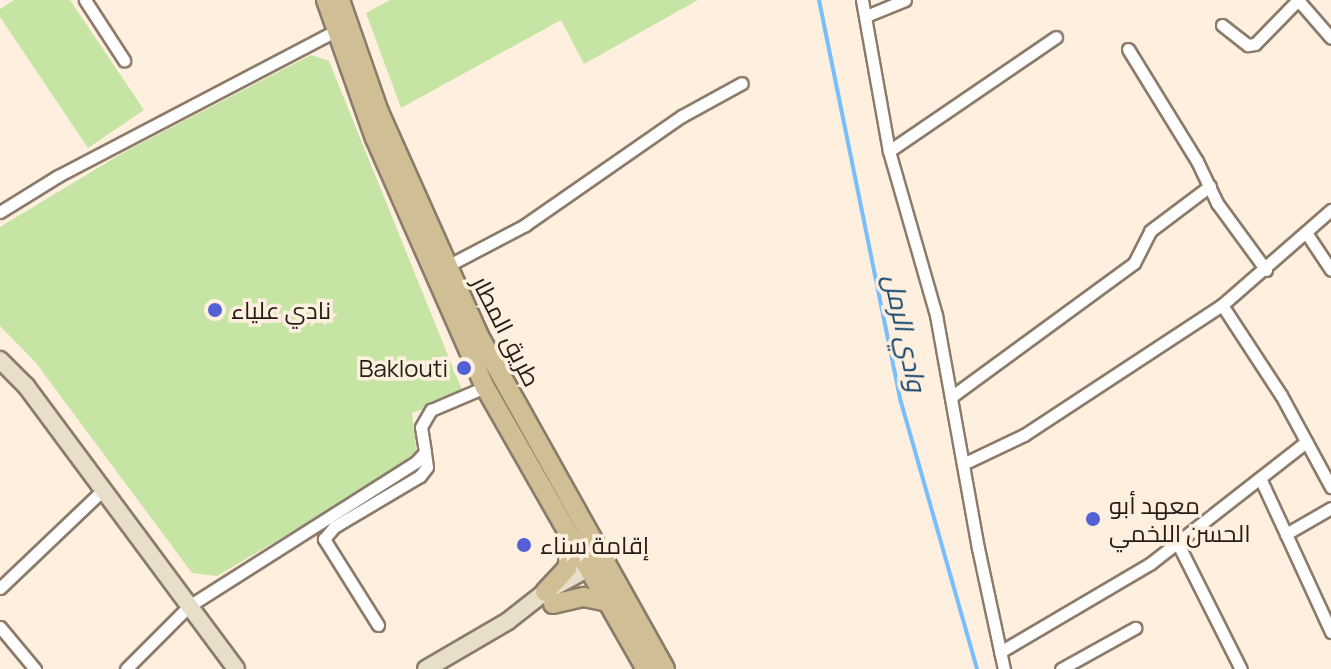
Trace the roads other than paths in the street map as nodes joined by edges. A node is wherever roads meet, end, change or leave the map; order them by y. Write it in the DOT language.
graph roads {
  1 [pos="85,0"];
  2 [pos="326,0"];
  3 [pos="340,0"];
  4 [pos="862,0"];
  5 [pos="905,0"];
  6 [pos="1298,0"];
  7 [pos="866,16"];
  8 [pos="1222,25"];
  9 [pos="335,31"];
  10 [pos="1056,37"];
  11 [pos="1331,38"];
  12 [pos="1128,49"];
  13 [pos="124,60"];
  14 [pos="742,83"];
  15 [pos="889,151"];
  16 [pos="1210,186"];
  17 [pos="1331,210"];
  18 [pos="0,212"];
  19 [pos="1307,234"];
  20 [pos="447,266"];
  21 [pos="1266,270"];
  22 [pos="1331,270"];
  23 [pos="1222,305"];
  24 [pos="0,360"];
  25 [pos="488,379"];
  26 [pos="951,397"];
  27 [pos="1306,442"];
  28 [pos="425,452"];
  29 [pos="963,464"];
  30 [pos="1260,478"];
  31 [pos="1331,487"];
  32 [pos="103,490"];
  33 [pos="1331,508"];
  34 [pos="1286,534"];
  35 [pos="573,540"];
  36 [pos="1177,542"];
  37 [pos="600,571"];
  38 [pos="0,588"];
  39 [pos="549,598"];
  40 [pos="607,602"];
  41 [pos="189,606"];
  42 [pos="378,625"];
  43 [pos="0,627"];
  44 [pos="1135,628"];
  45 [pos="1331,632"];
  46 [pos="1000,652"];
  47 [pos="35,669"];
  48 [pos="126,669"];
  49 [pos="236,669"];
  50 [pos="426,669"];
  51 [pos="646,669"];
  52 [pos="665,669"];
  53 [pos="1004,669"];
  54 [pos="1061,669"];
  55 [pos="1241,669"];
  1 -- 13 [label="street"];
  2 -- 9 [label="main road, طريق المطار"];
  3 -- 20 [label="main road, طريق المطار"];
  4 -- 7 [label="street"];
  5 -- 7 [label="street"];
  6 -- 8 [label="street"];
  6 -- 11 [label="street"];
  7 -- 15 [label="street"];
  9 -- 18 [label="street"];
  9 -- 25 [label="main road, طريق المطار"];
  10 -- 15 [label="street"];
  12 -- 16 [label="street"];
  14 -- 20 [label="street"];
  15 -- 26 [label="street"];
  16 -- 21 [label="street"];
  16 -- 26 [label="street"];
  17 -- 19 [label="street"];
  19 -- 21 [label="street"];
  19 -- 22 [label="street"];
  20 -- 25 [label="main road, طريق المطار"];
  21 -- 23 [label="street"];
  23 -- 27 [label="street"];
  23 -- 29 [label="street"];
  24 -- 32 [label="main road"];
  25 -- 28 [label="street"];
  25 -- 35 [label="main road, طريق المطار"];
  25 -- 37 [label="main road, طريق المطار"];
  26 -- 29 [label="street"];
  27 -- 30 [label="street"];
  27 -- 31 [label="street"];
  28 -- 41 [label="street"];
  28 -- 42 [label="street"];
  29 -- 46 [label="street"];
  30 -- 34 [label="street"];
  30 -- 36 [label="street"];
  32 -- 38 [label="street"];
  32 -- 41 [label="main road"];
  33 -- 34 [label="street"];
  34 -- 45 [label="street"];
  35 -- 37 [label="main road, طريق المطار"];
  35 -- 39 [label="main road"];
  36 -- 46 [label="street"];
  36 -- 55 [label="street"];
  37 -- 39 [label="main road"];
  37 -- 40 [label="main road, طريق المطار"];
  37 -- 52 [label="main road, طريق المطار"];
  39 -- 40 [label="main road"];
  39 -- 50 [label="main road"];
  40 -- 51 [label="main road, طريق المطار"];
  41 -- 48 [label="street"];
  41 -- 49 [label="main road"];
  43 -- 47 [label="street"];
  44 -- 54 [label="street"];
  46 -- 53 [label="street"];
}
